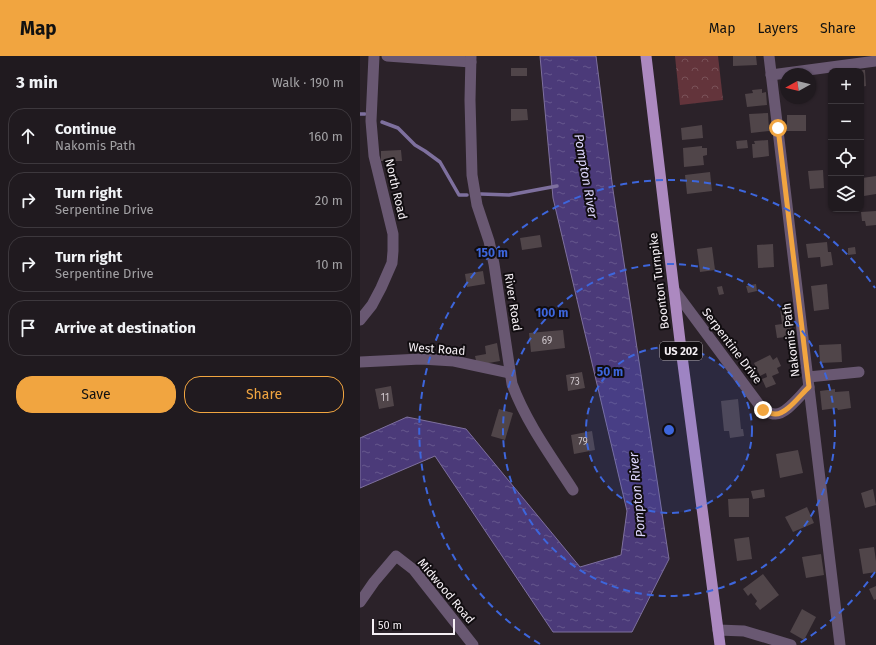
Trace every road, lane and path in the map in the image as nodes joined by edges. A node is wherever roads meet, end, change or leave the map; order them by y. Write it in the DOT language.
graph roads {
  1 [pos="374,56"];
  2 [pos="387,56"];
  3 [pos="646,56"];
  4 [pos="769,56"];
  5 [pos="471,59"];
  6 [pos="876,61"];
  7 [pos="771,75"];
  8 [pos="674,290"];
  9 [pos="360,320"];
  10 [pos="360,362"];
  11 [pos="859,372"];
  12 [pos="510,373"];
  13 [pos="808,382"];
  14 [pos="573,490"];
  15 [pos="360,602"];
  16 [pos="718,630"];
  17 [pos="473,645"];
  18 [pos="720,645"];
  19 [pos="789,645"];
  20 [pos="840,645"];
  1 -- 9 [label="street, North Road"];
  2 -- 5 [label="street"];
  3 -- 8 [label="main road, Boonton Turnpike / US 202"];
  4 -- 7 [label="street, Nakomis Path"];
  5 -- 12 [label="street, River Road"];
  6 -- 7 [label="street"];
  7 -- 13 [label="street, Nakomis Path"];
  8 -- 13 [label="street, Serpentine Drive"];
  8 -- 16 [label="main road, Boonton Turnpike / US 202"];
  10 -- 12 [label="street, West Road"];
  11 -- 13 [label="street"];
  12 -- 14 [label="street, River Road"];
  13 -- 20 [label="street, Nakomis Path"];
  15 -- 17 [label="street, Midwood Road"];
  16 -- 18 [label="main road, Boonton Turnpike / US 202"];
  16 -- 19 [label="street"];
}
